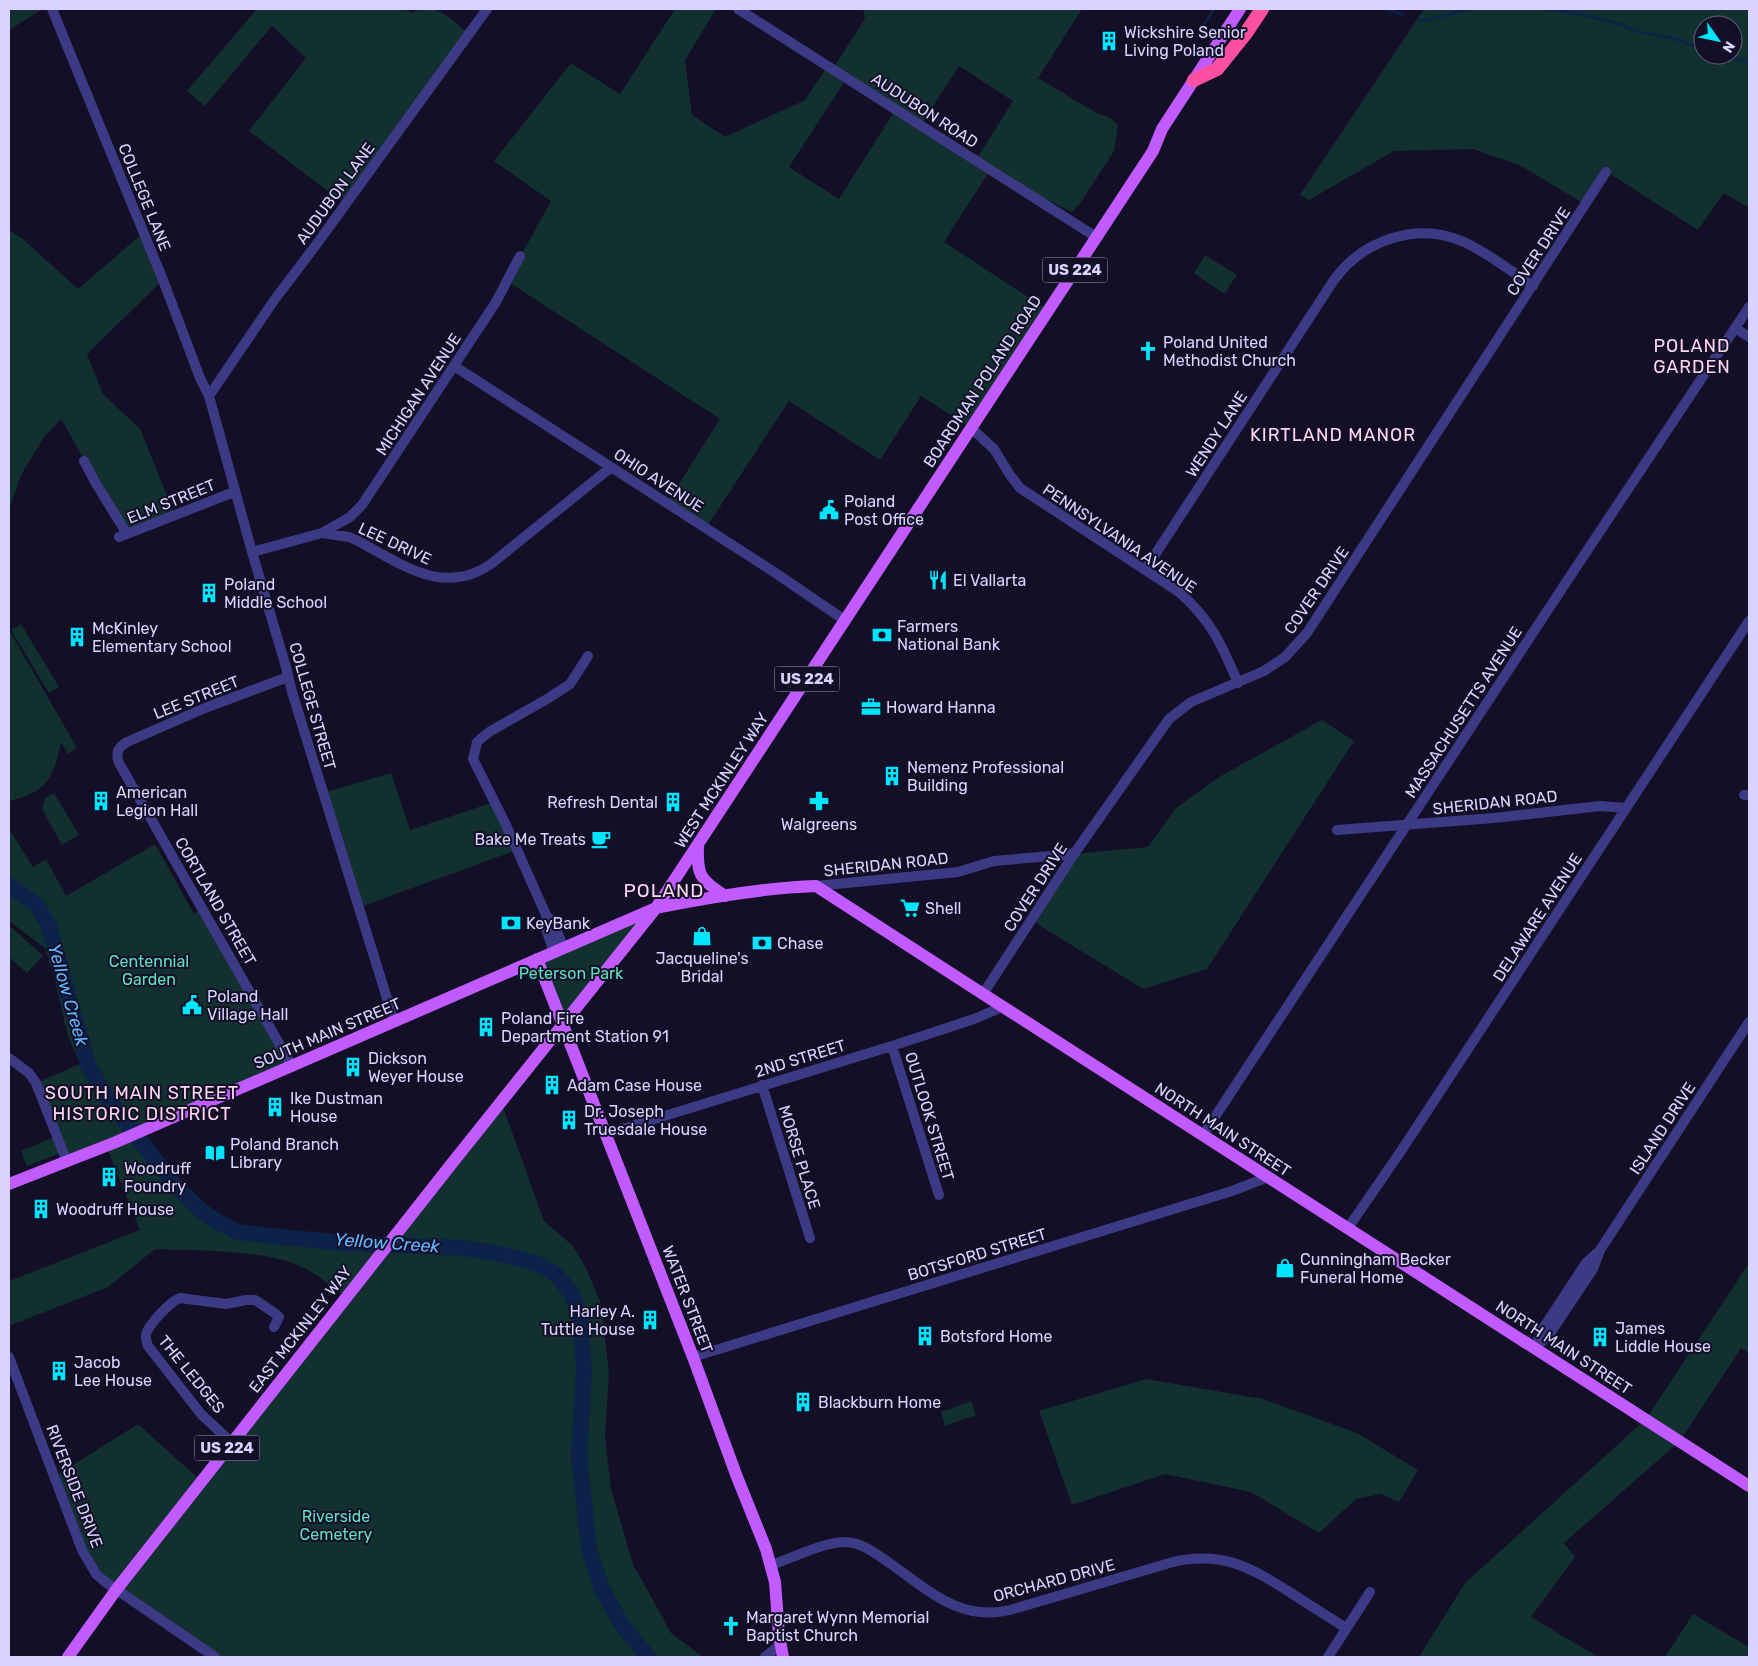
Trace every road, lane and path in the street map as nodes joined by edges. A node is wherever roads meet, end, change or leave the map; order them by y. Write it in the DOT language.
graph roads {
  1 [pos="52,9"];
  2 [pos="487,9"];
  3 [pos="738,9"];
  4 [pos="1240,9"];
  5 [pos="1262,9"];
  6 [pos="1194,80"];
  7 [pos="1606,172"];
  8 [pos="1096,237"];
  9 [pos="520,256"];
  10 [pos="1533,286"];
  11 [pos="1749,307"];
  12 [pos="1736,328"];
  13 [pos="1749,337"];
  14 [pos="454,366"];
  15 [pos="209,396"];
  16 [pos="971,428"];
  17 [pos="84,461"];
  18 [pos="610,468"];
  19 [pos="234,492"];
  20 [pos="912,519"];
  21 [pos="322,533"];
  22 [pos="252,552"];
  23 [pos="1145,570"];
  24 [pos="846,620"];
  25 [pos="1749,621"];
  26 [pos="588,656"];
  27 [pos="288,678"];
  28 [pos="1238,683"];
  29 [pos="118,750"];
  30 [pos="1626,808"];
  31 [pos="1407,825"];
  32 [pos="1338,830"];
  33 [pos="698,844"];
  34 [pos="1074,854"];
  35 [pos="816,886"];
  36 [pos="725,896"];
  37 [pos="656,908"];
  38 [pos="559,950"];
  39 [pos="537,960"];
  40 [pos="983,994"];
  41 [pos="1002,1007"];
  42 [pos="394,1021"];
  43 [pos="1749,1022"];
  44 [pos="563,1024"];
  45 [pos="892,1046"];
  46 [pos="9,1058"];
  47 [pos="292,1066"];
  48 [pos="762,1086"];
  49 [pos="606,1134"];
  50 [pos="1203,1135"];
  51 [pos="67,1162"];
  52 [pos="1268,1177"];
  53 [pos="9,1184"];
  54 [pos="939,1195"];
  55 [pos="1348,1228"];
  56 [pos="810,1238"];
  57 [pos="274,1327"];
  58 [pos="1535,1348"];
  59 [pos="9,1356"];
  60 [pos="693,1357"];
  61 [pos="232,1443"];
  62 [pos="1749,1486"];
  63 [pos="771,1565"];
  64 [pos="116,1590"];
  65 [pos="1370,1592"];
  66 [pos="1346,1628"];
  67 [pos="781,1644"];
  68 [pos="68,1657"];
  69 [pos="215,1657"];
  70 [pos="765,1657"];
  71 [pos="783,1657"];
  72 [pos="1328,1657"];
  1 -- 15 [label="street, COLLEGE LANE"];
  2 -- 15 [label="street, AUDUBON LANE"];
  3 -- 8 [label="street, AUDUBON ROAD"];
  4 -- 6 [label="main road, BOARDMAN POLAND ROAD / US 224"];
  5 -- 6 [label="highway"];
  6 -- 8 [label="main road, BOARDMAN POLAND ROAD / US 224"];
  7 -- 10 [label="street, COVER DRIVE"];
  8 -- 16 [label="main road, BOARDMAN POLAND ROAD / US 224"];
  9 -- 14 [label="street, MICHIGAN AVENUE"];
  10 -- 23 [label="street, WENDY LANE"];
  10 -- 28 [label="street, COVER DRIVE"];
  11 -- 12 [label="street, MASSACHUSETTS AVENUE"];
  12 -- 13 [label="street"];
  12 -- 31 [label="street, MASSACHUSETTS AVENUE"];
  14 -- 18 [label="street, OHIO AVENUE"];
  14 -- 21 [label="street, MICHIGAN AVENUE"];
  15 -- 19 [label="street, COLLEGE STREET"];
  16 -- 20 [label="main road, BOARDMAN POLAND ROAD / US 224"];
  16 -- 23 [label="street, PENNSYLVANIA AVENUE"];
  17 -- 19 [label="street, ELM STREET"];
  18 -- 21 [label="street, LEE DRIVE"];
  18 -- 24 [label="street, OHIO AVENUE"];
  19 -- 22 [label="street, COLLEGE STREET"];
  20 -- 24 [label="main road, WEST MCKINLEY WAY / US 224"];
  21 -- 22 [label="street, LEE DRIVE"];
  22 -- 27 [label="street, COLLEGE STREET"];
  23 -- 28 [label="street, PENNSYLVANIA AVENUE"];
  24 -- 33 [label="main road, WEST MCKINLEY WAY / US 224"];
  25 -- 30 [label="street, DELAWARE AVENUE"];
  26 -- 38 [label="street"];
  27 -- 29 [label="street, LEE STREET"];
  27 -- 42 [label="street, COLLEGE STREET"];
  28 -- 34 [label="street, COVER DRIVE"];
  29 -- 47 [label="street, CORTLAND STREET"];
  30 -- 31 [label="street, SHERIDAN ROAD"];
  30 -- 55 [label="street, DELAWARE AVENUE"];
  31 -- 32 [label="street, SHERIDAN ROAD"];
  31 -- 50 [label="street, MASSACHUSETTS AVENUE"];
  33 -- 36 [label="main road"];
  33 -- 37 [label="main road, WEST MCKINLEY WAY / US 224"];
  34 -- 35 [label="street, SHERIDAN ROAD"];
  34 -- 40 [label="street, COVER DRIVE"];
  35 -- 36 [label="main road"];
  35 -- 40 [label="main road, NORTH MAIN STREET"];
  36 -- 37 [label="main road"];
  37 -- 38 [label="main road, SOUTH MAIN STREET"];
  37 -- 44 [label="main road, EAST MCKINLEY WAY / US 224"];
  38 -- 39 [label="main road, SOUTH MAIN STREET"];
  39 -- 42 [label="main road, SOUTH MAIN STREET"];
  39 -- 44 [label="main road, WATER STREET"];
  40 -- 41 [label="main road, NORTH MAIN STREET"];
  41 -- 45 [label="street, 2ND STREET"];
  41 -- 50 [label="main road, NORTH MAIN STREET"];
  42 -- 47 [label="main road, SOUTH MAIN STREET"];
  43 -- 58 [label="street, ISLAND DRIVE"];
  44 -- 49 [label="main road, WATER STREET"];
  44 -- 61 [label="main road, EAST MCKINLEY WAY / US 224"];
  45 -- 48 [label="street, 2ND STREET"];
  45 -- 54 [label="street, OUTLOOK STREET"];
  46 -- 51 [label="street"];
  47 -- 51 [label="main road, SOUTH MAIN STREET"];
  48 -- 49 [label="street, 2ND STREET"];
  48 -- 56 [label="street, MORSE PLACE"];
  49 -- 60 [label="main road, WATER STREET"];
  50 -- 52 [label="main road, NORTH MAIN STREET"];
  51 -- 53 [label="main road, SOUTH MAIN STREET"];
  52 -- 55 [label="main road, NORTH MAIN STREET"];
  52 -- 60 [label="street, BOTSFORD STREET"];
  55 -- 58 [label="main road, NORTH MAIN STREET"];
  57 -- 61 [label="street, THE LEDGES"];
  58 -- 62 [label="main road, NORTH MAIN STREET"];
  59 -- 64 [label="street, RIVERSIDE DRIVE"];
  60 -- 63 [label="main road, WATER STREET"];
  61 -- 64 [label="main road, EAST MCKINLEY WAY / US 224"];
  63 -- 66 [label="street, ORCHARD DRIVE"];
  63 -- 67 [label="main road, WATER STREET"];
  64 -- 68 [label="main road, EAST MCKINLEY WAY / US 224"];
  64 -- 69 [label="street, RIVERSIDE DRIVE"];
  65 -- 66 [label="street"];
  66 -- 72 [label="street"];
  67 -- 70 [label="street"];
  67 -- 71 [label="main road, WATER STREET"];
}
